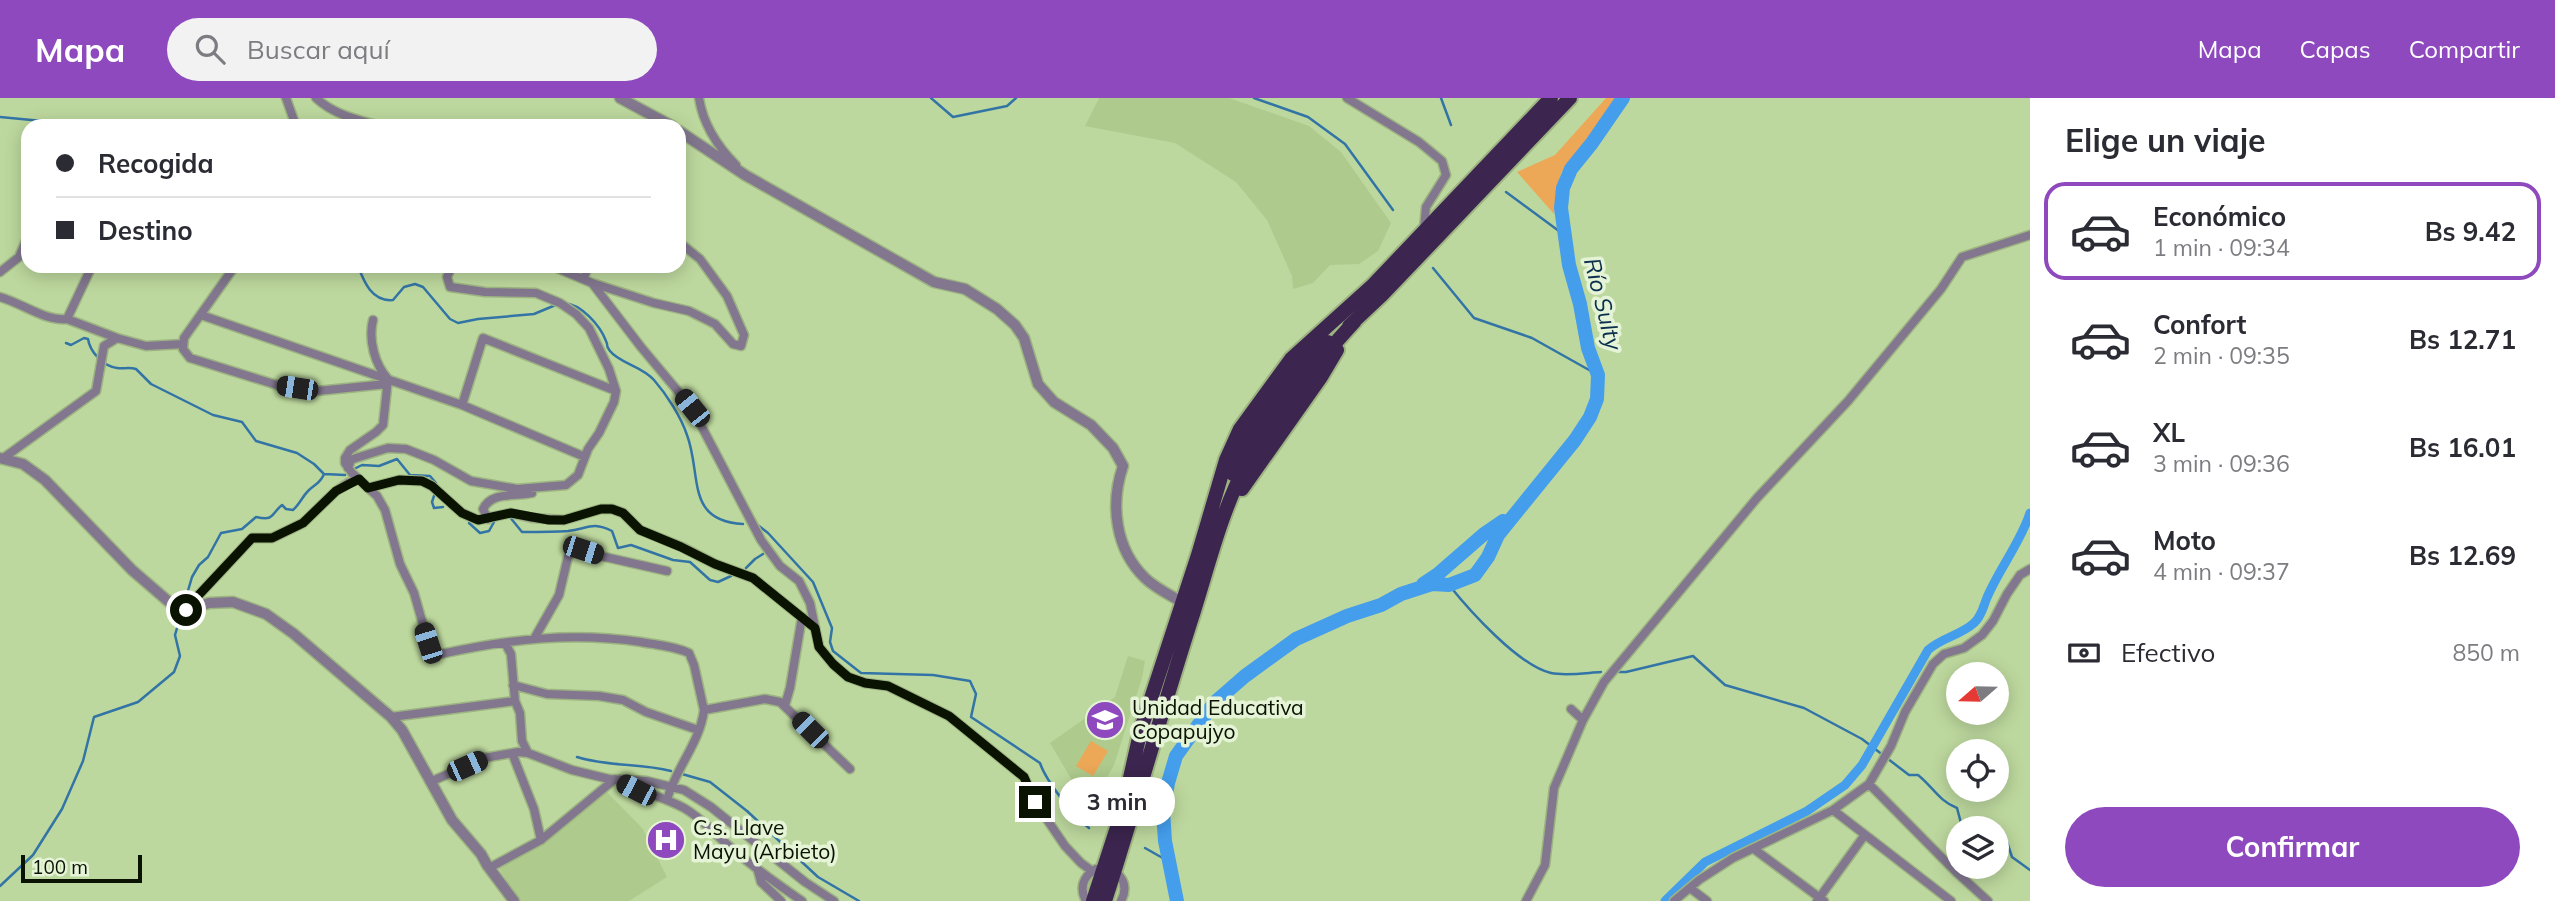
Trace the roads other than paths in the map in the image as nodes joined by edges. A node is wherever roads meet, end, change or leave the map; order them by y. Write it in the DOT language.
graph roads {
  1 [pos="286,98"];
  2 [pos="316,98"];
  3 [pos="620,98"];
  4 [pos="699,98"];
  5 [pos="1347,98"];
  6 [pos="1550,98"];
  7 [pos="1570,98"];
  8 [pos="294,119"];
  9 [pos="357,119"];
  10 [pos="659,119"];
  11 [pos="686,136"];
  12 [pos="745,175"];
  13 [pos="1424,229"];
  14 [pos="2030,235"];
  15 [pos="686,248"];
  16 [pos="21,252"];
  17 [pos="0,272"];
  18 [pos="89,273"];
  19 [pos="230,273"];
  20 [pos="449,273"];
  21 [pos="569,273"];
  22 [pos="588,273"];
  23 [pos="588,281"];
  24 [pos="0,297"];
  25 [pos="201,314"];
  26 [pos="67,319"];
  27 [pos="373,320"];
  28 [pos="117,338"];
  29 [pos="183,344"];
  30 [pos="388,382"];
  31 [pos="616,390"];
  32 [pos="461,405"];
  33 [pos="585,457"];
  34 [pos="1,459"];
  35 [pos="348,468"];
  36 [pos="359,479"];
  37 [pos="368,488"];
  38 [pos="545,488"];
  39 [pos="488,519"];
  40 [pos="2030,569"];
  41 [pos="667,570"];
  42 [pos="1182,602"];
  43 [pos="190,608"];
  44 [pos="802,617"];
  45 [pos="815,628"];
  46 [pos="534,639"];
  47 [pos="500,643"];
  48 [pos="513,685"];
  49 [pos="515,701"];
  50 [pos="785,705"];
  51 [pos="1571,709"];
  52 [pos="704,710"];
  53 [pos="391,717"];
  54 [pos="1583,720"];
  55 [pos="698,730"];
  56 [pos="512,753"];
  57 [pos="528,753"];
  58 [pos="850,769"];
  59 [pos="615,779"];
  60 [pos="430,782"];
  61 [pos="1869,784"];
  62 [pos="671,786"];
  63 [pos="667,800"];
  64 [pos="1833,810"];
  65 [pos="1864,836"];
  66 [pos="541,840"];
  67 [pos="1117,847"];
  68 [pos="1754,849"];
  69 [pos="489,868"];
  70 [pos="758,869"];
  71 [pos="1109,873"];
  72 [pos="1690,888"];
  73 [pos="1087,900"];
  74 [pos="1820,900"];
  75 [pos="514,901"];
  76 [pos="780,901"];
  77 [pos="802,901"];
  78 [pos="834,901"];
  79 [pos="1105,901"];
  80 [pos="1121,901"];
  81 [pos="1526,901"];
  82 [pos="1674,901"];
  83 [pos="1707,901"];
  84 [pos="1951,901"];
  85 [pos="1988,901"];
  1 -- 8 [label="street"];
  2 -- 9 [label="street"];
  3 -- 10 [label="street"];
  4 -- 12 [label="street"];
  5 -- 13 [label="street"];
  6 -- 13 [label="highway"];
  7 -- 67 [label="highway"];
  11 -- 12 [label="street"];
  12 -- 42 [label="street"];
  13 -- 42 [label="highway"];
  14 -- 54 [label="street"];
  15 -- 23 [label="street"];
  16 -- 17 [label="street"];
  18 -- 26 [label="street"];
  19 -- 25 [label="street"];
  20 -- 31 [label="street"];
  21 -- 23 [label="street"];
  22 -- 23 [label="street"];
  23 -- 45 [label="street"];
  24 -- 26 [label="street"];
  25 -- 29 [label="street"];
  25 -- 30 [label="street"];
  26 -- 28 [label="street"];
  27 -- 30 [label="street"];
  28 -- 29 [label="street"];
  28 -- 34 [label="street"];
  29 -- 30 [label="street"];
  30 -- 32 [label="street"];
  30 -- 35 [label="street"];
  31 -- 32 [label="street"];
  31 -- 33 [label="street"];
  32 -- 33 [label="street"];
  33 -- 38 [label="street"];
  34 -- 43 [label="street"];
  35 -- 36 [label="street"];
  35 -- 38 [label="street"];
  36 -- 37 [label="street"];
  36 -- 43 [label="street"];
  37 -- 39 [label="street"];
  37 -- 47 [label="street"];
  38 -- 39 [label="street"];
  39 -- 44 [label="street"];
  40 -- 61 [label="street"];
  41 -- 46 [label="street"];
  42 -- 67 [label="highway"];
  43 -- 53 [label="street"];
  44 -- 45 [label="street"];
  44 -- 50 [label="street"];
  45 -- 71 [label="street"];
  46 -- 47 [label="street"];
  46 -- 52 [label="street"];
  47 -- 48 [label="street"];
  48 -- 49 [label="street"];
  48 -- 55 [label="street"];
  49 -- 53 [label="street"];
  49 -- 57 [label="street"];
  50 -- 52 [label="street"];
  50 -- 58 [label="street"];
  51 -- 54 [label="street"];
  52 -- 55 [label="street"];
  53 -- 60 [label="street"];
  54 -- 81 [label="street"];
  55 -- 62 [label="street"];
  56 -- 57 [label="street"];
  56 -- 60 [label="street"];
  56 -- 66 [label="street"];
  57 -- 59 [label="street"];
  59 -- 62 [label="street"];
  59 -- 63 [label="street"];
  59 -- 66 [label="street"];
  60 -- 69 [label="street"];
  61 -- 64 [label="street"];
  61 -- 85 [label="street"];
  62 -- 63 [label="street"];
  62 -- 78 [label="street"];
  63 -- 70 [label="street"];
  64 -- 65 [label="street"];
  64 -- 68 [label="street"];
  65 -- 74 [label="street"];
  65 -- 84 [label="street"];
  66 -- 69 [label="street"];
  67 -- 71 [label="highway"];
  67 -- 71 [label="highway"];
  68 -- 72 [label="street"];
  68 -- 74 [label="street"];
  69 -- 75 [label="street"];
  70 -- 76 [label="street"];
  70 -- 77 [label="street"];
  71 -- 73 [label="highway"];
  71 -- 79 [label="highway"];
  71 -- 80 [label="street"];
  72 -- 82 [label="street"];
  72 -- 83 [label="street"];
}
